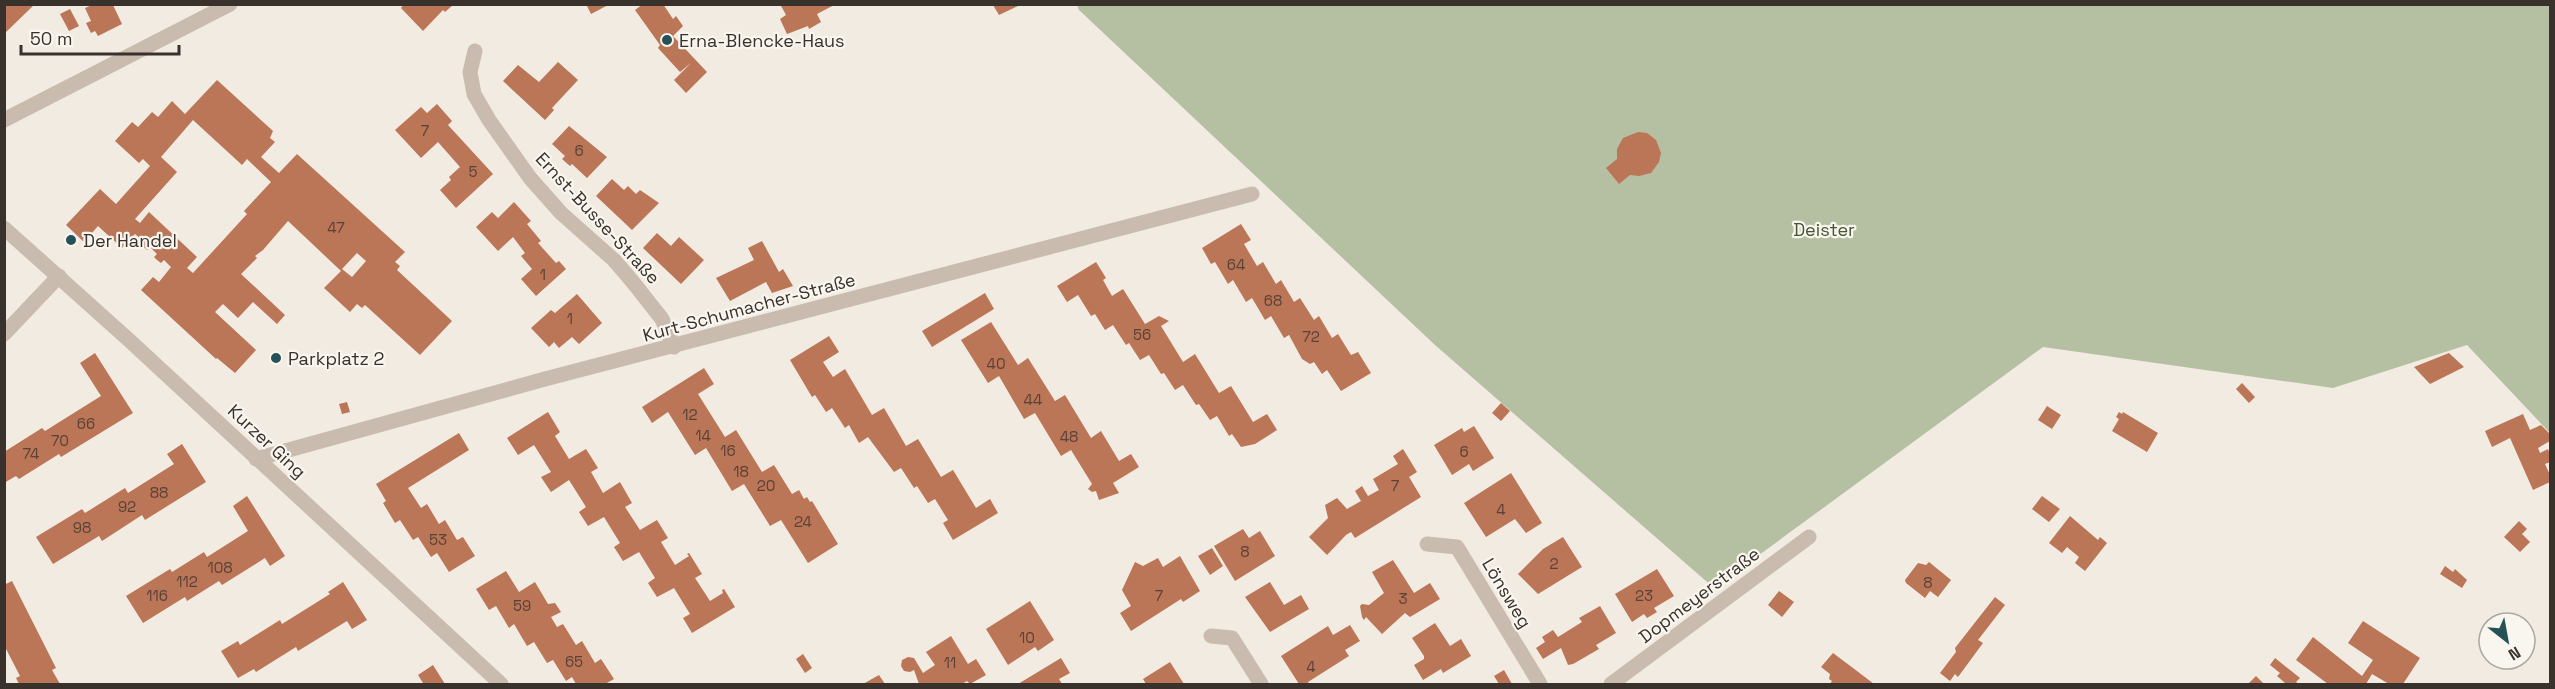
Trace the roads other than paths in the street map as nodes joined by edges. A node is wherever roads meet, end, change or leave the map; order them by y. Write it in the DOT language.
graph roads {
  1 [pos="230,4"];
  2 [pos="475,51"];
  3 [pos="4,120"];
  4 [pos="1252,194"];
  5 [pos="4,228"];
  6 [pos="58,276"];
  7 [pos="4,334"];
  8 [pos="674,347"];
  9 [pos="256,459"];
  10 [pos="1809,537"];
  11 [pos="1427,544"];
  12 [pos="1211,636"];
  13 [pos="501,684"];
  14 [pos="1261,684"];
  15 [pos="1540,684"];
  16 [pos="1611,684"];
  1 -- 3 [label="street"];
  2 -- 8 [label="street, Ernst-Busse-Straße"];
  4 -- 8 [label="street, Kurt-Schumacher-Straße"];
  5 -- 6 [label="street, Kurzer Ging"];
  6 -- 7 [label="street"];
  6 -- 9 [label="street, Kurzer Ging"];
  8 -- 9 [label="street, Kurt-Schumacher-Straße"];
  9 -- 13 [label="street, Kurzer Ging"];
  10 -- 16 [label="street, Dopmeyerstraße"];
  11 -- 15 [label="street, Lönsweg"];
  12 -- 14 [label="street"];
}
